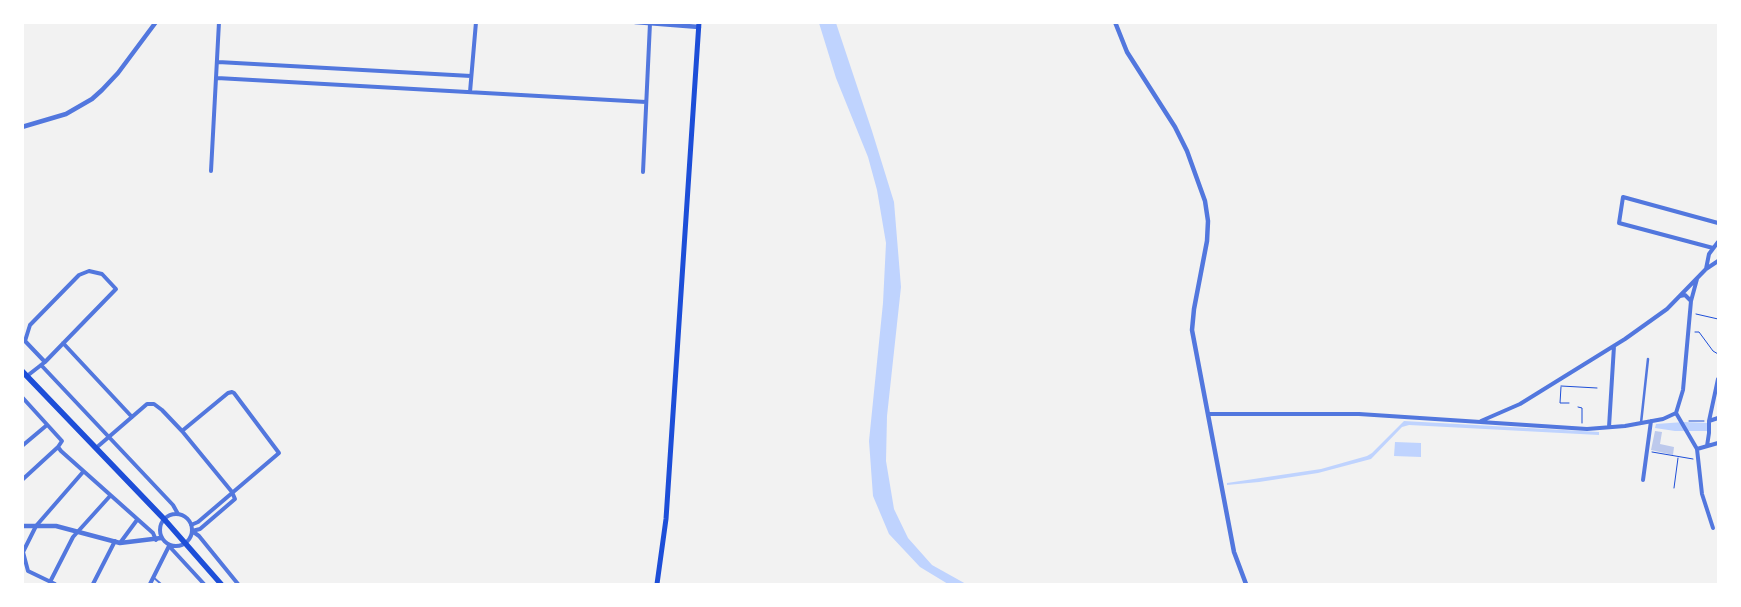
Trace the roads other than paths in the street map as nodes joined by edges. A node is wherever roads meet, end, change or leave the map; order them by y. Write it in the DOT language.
graph roads {
  1 [pos="156,22"];
  2 [pos="219,22"];
  3 [pos="476,22"];
  4 [pos="636,22"];
  5 [pos="1114,22"];
  6 [pos="650,23"];
  7 [pos="699,25"];
  8 [pos="218,62"];
  9 [pos="471,76"];
  10 [pos="217,78"];
  11 [pos="470,92"];
  12 [pos="646,102"];
  13 [pos="22,127"];
  14 [pos="211,171"];
  15 [pos="643,172"];
  16 [pos="1718,222"];
  17 [pos="1718,242"];
  18 [pos="1713,248"];
  19 [pos="1718,261"];
  20 [pos="1706,269"];
  21 [pos="1698,277"];
  22 [pos="1680,296"];
  23 [pos="1691,301"];
  24 [pos="63,343"];
  25 [pos="1614,346"];
  26 [pos="1648,359"];
  27 [pos="43,363"];
  28 [pos="22,371"];
  29 [pos="27,376"];
  30 [pos="1718,378"];
  31 [pos="22,397"];
  32 [pos="1676,413"];
  33 [pos="1208,414"];
  34 [pos="132,417"];
  35 [pos="1718,418"];
  36 [pos="1709,420"];
  37 [pos="1651,421"];
  38 [pos="1478,422"];
  39 [pos="1641,423"];
  40 [pos="47,425"];
  41 [pos="1609,427"];
  42 [pos="182,431"];
  43 [pos="109,437"];
  44 [pos="1718,443"];
  45 [pos="22,446"];
  46 [pos="1707,446"];
  47 [pos="58,447"];
  48 [pos="96,448"];
  49 [pos="1697,449"];
  50 [pos="83,472"];
  51 [pos="22,480"];
  52 [pos="1643,480"];
  53 [pos="232,492"];
  54 [pos="110,496"];
  55 [pos="178,514"];
  56 [pos="164,519"];
  57 [pos="137,520"];
  58 [pos="191,525"];
  59 [pos="22,526"];
  60 [pos="36,526"];
  61 [pos="1713,528"];
  62 [pos="79,531"];
  63 [pos="192,532"];
  64 [pos="158,539"];
  65 [pos="117,542"];
  66 [pos="185,544"];
  67 [pos="169,546"];
  68 [pos="154,577"];
  69 [pos="52,583"];
  70 [pos="93,584"];
  71 [pos="150,584"];
  72 [pos="161,584"];
  73 [pos="204,584"];
  74 [pos="221,584"];
  75 [pos="238,584"];
  76 [pos="658,584"];
  77 [pos="1246,584"];
  1 -- 13 [label="street"];
  2 -- 8 [label="street"];
  3 -- 9 [label="street"];
  4 -- 6 [label="street"];
  5 -- 33 [label="street"];
  6 -- 7 [label="street"];
  6 -- 12 [label="street"];
  7 -- 76 [label="main road"];
  8 -- 9 [label="street"];
  8 -- 10 [label="street"];
  9 -- 11 [label="street"];
  10 -- 11 [label="street"];
  10 -- 14 [label="street"];
  11 -- 12 [label="street"];
  12 -- 15 [label="street"];
  16 -- 18 [label="street"];
  17 -- 18 [label="street"];
  18 -- 20 [label="street"];
  19 -- 20 [label="street"];
  20 -- 21 [label="street"];
  21 -- 22 [label="street"];
  21 -- 23 [label="street"];
  22 -- 23 [label="street"];
  22 -- 25 [label="street"];
  23 -- 32 [label="street"];
  24 -- 27 [label="street"];
  24 -- 27 [label="street"];
  24 -- 34 [label="street"];
  25 -- 38 [label="street"];
  25 -- 41 [label="street"];
  26 -- 39 [label="street"];
  27 -- 29 [label="street"];
  27 -- 43 [label="street"];
  28 -- 29 [label="main road"];
  29 -- 48 [label="main road"];
  30 -- 36 [label="street"];
  31 -- 40 [label="street"];
  32 -- 37 [label="street"];
  32 -- 49 [label="street"];
  33 -- 38 [label="street"];
  33 -- 77 [label="street"];
  34 -- 42 [label="street"];
  34 -- 43 [label="street"];
  35 -- 36 [label="street"];
  36 -- 46 [label="street"];
  37 -- 39 [label="street"];
  37 -- 52 [label="street"];
  38 -- 41 [label="street"];
  39 -- 41 [label="street"];
  40 -- 45 [label="street"];
  40 -- 47 [label="street"];
  42 -- 53 [label="street"];
  42 -- 53 [label="street"];
  43 -- 48 [label="street"];
  43 -- 55 [label="street"];
  44 -- 46 [label="street"];
  46 -- 49 [label="street"];
  47 -- 50 [label="street"];
  47 -- 51 [label="street"];
  48 -- 56 [label="main road"];
  49 -- 61 [label="street"];
  50 -- 54 [label="street"];
  50 -- 60 [label="street"];
  53 -- 58 [label="street"];
  53 -- 63 [label="street"];
  54 -- 57 [label="street"];
  54 -- 62 [label="street"];
  55 -- 56 [label="street"];
  55 -- 58 [label="street"];
  56 -- 64 [label="street"];
  56 -- 66 [label="main road"];
  57 -- 64 [label="street"];
  57 -- 65 [label="street"];
  58 -- 63 [label="street"];
  59 -- 60 [label="street"];
  60 -- 62 [label="street"];
  60 -- 69 [label="street"];
  62 -- 65 [label="street"];
  62 -- 69 [label="street"];
  63 -- 66 [label="street"];
  63 -- 75 [label="street"];
  64 -- 65 [label="street"];
  64 -- 67 [label="street"];
  65 -- 70 [label="street"];
  66 -- 67 [label="street"];
  66 -- 74 [label="main road"];
  67 -- 68 [label="street"];
  67 -- 73 [label="street"];
  68 -- 71 [label="street"];
  68 -- 72 [label="lane"];
}
